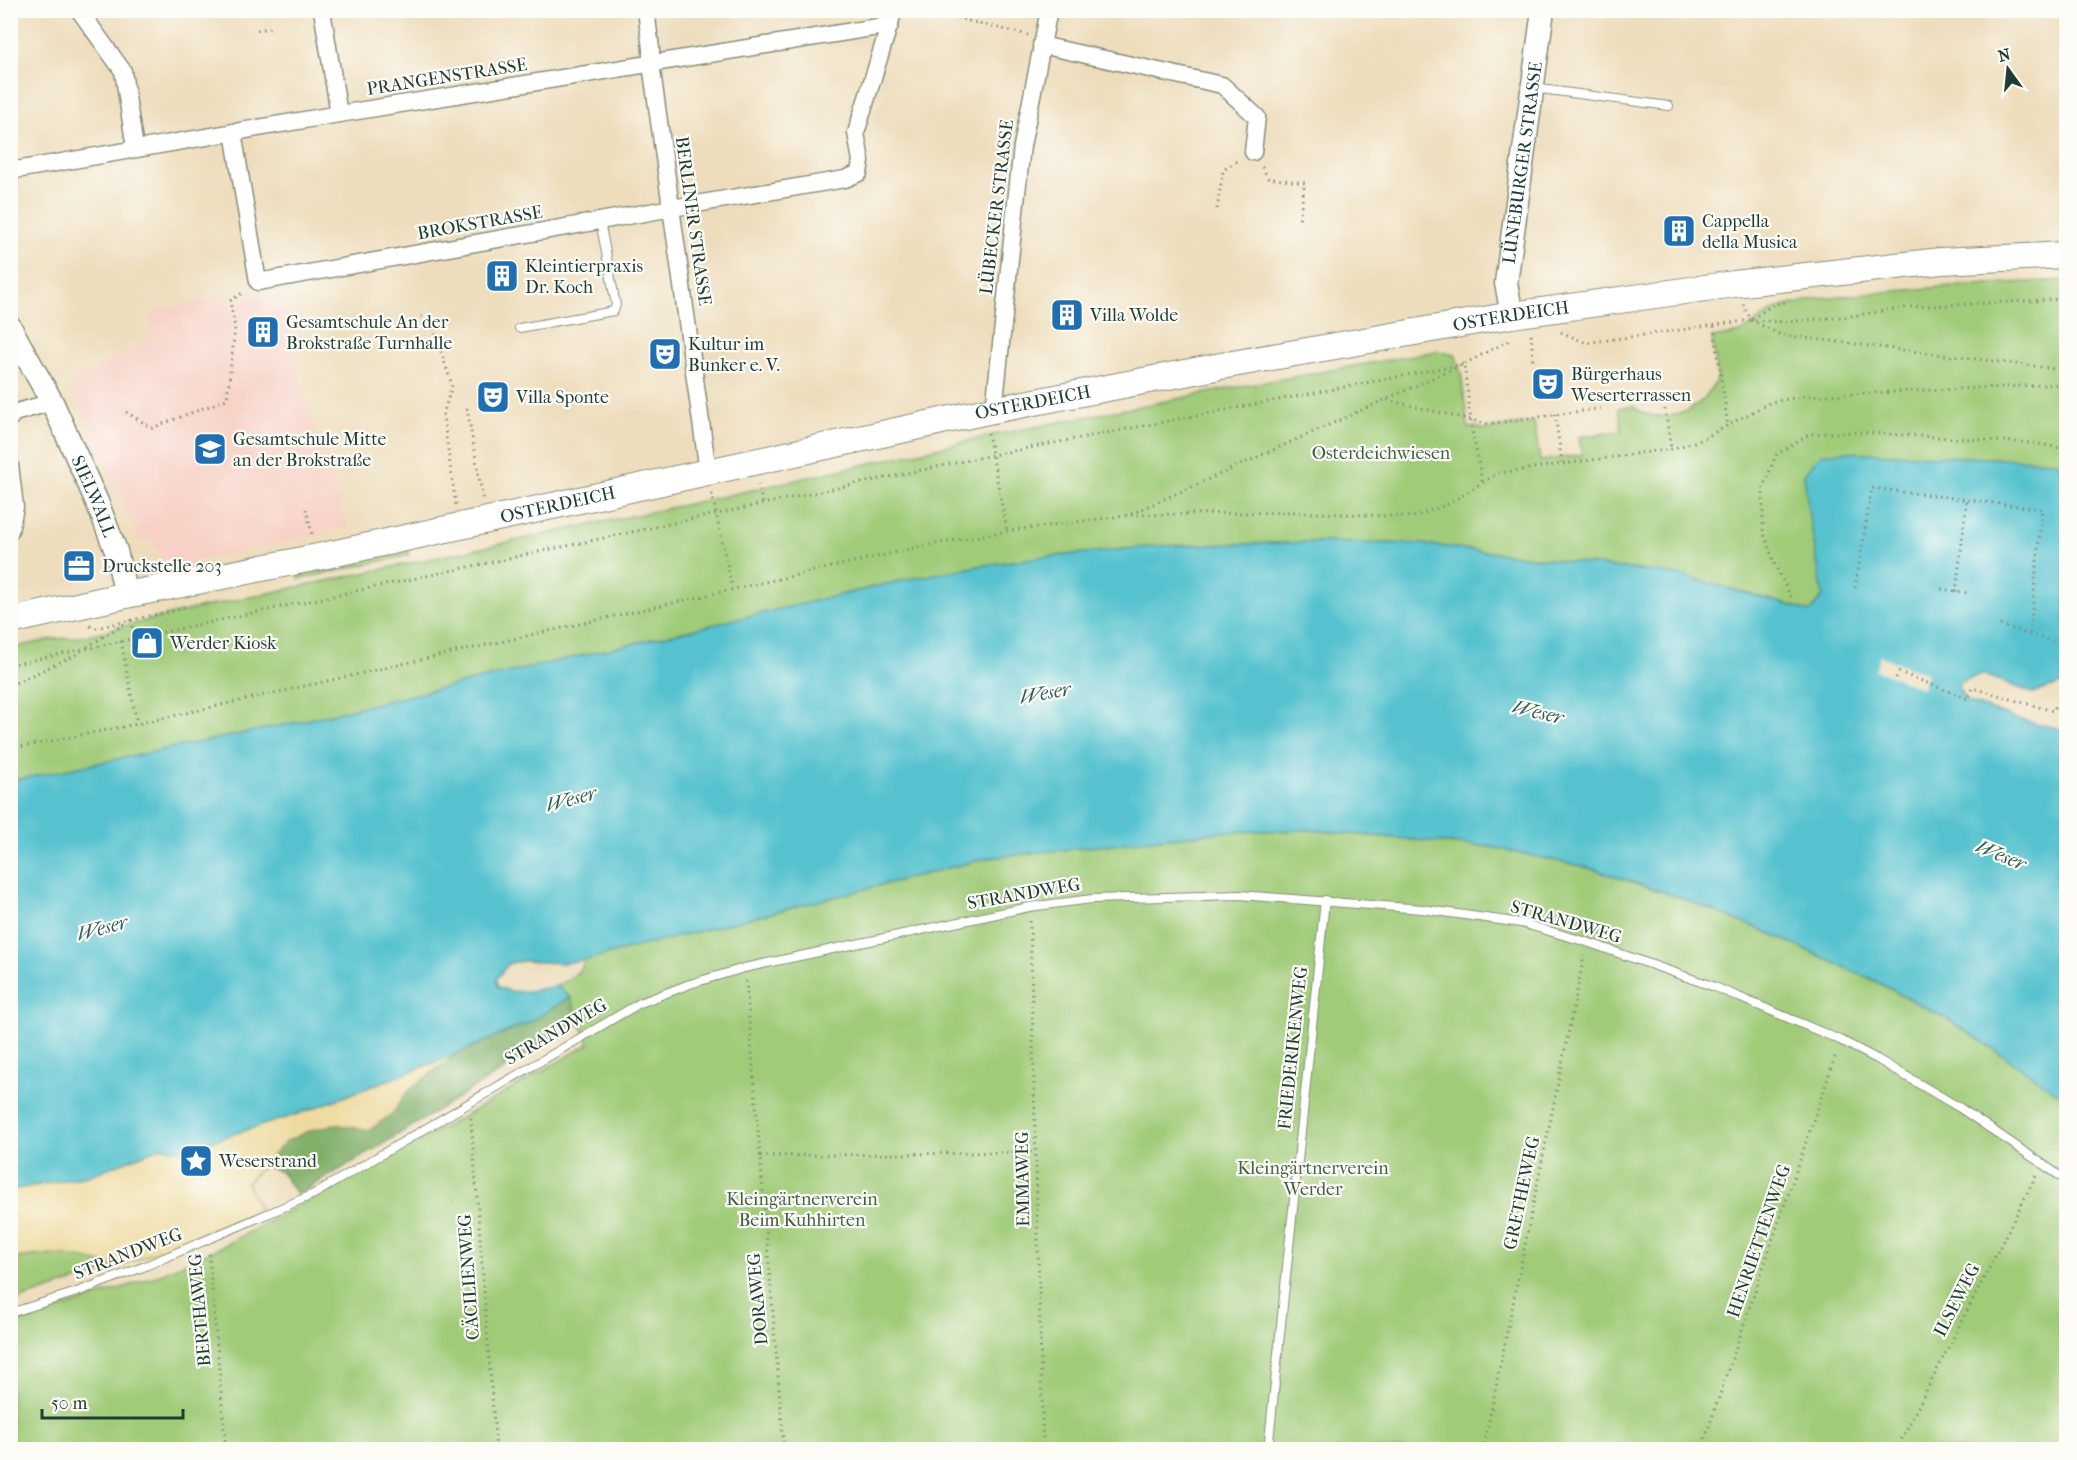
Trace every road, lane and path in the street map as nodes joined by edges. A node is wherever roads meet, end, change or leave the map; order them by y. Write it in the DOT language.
graph roads {
  1 [pos="79,10"];
  2 [pos="322,10"];
  3 [pos="645,10"];
  4 [pos="934,10"];
  5 [pos="1049,10"];
  6 [pos="1543,10"];
  7 [pos="892,18"];
  8 [pos="270,28"];
  9 [pos="257,30"];
  10 [pos="1041,45"];
  11 [pos="651,64"];
  12 [pos="1532,88"];
  13 [pos="1669,106"];
  14 [pos="339,114"];
  15 [pos="234,132"];
  16 [pos="135,148"];
  17 [pos="1253,152"];
  18 [pos="10,171"];
  19 [pos="672,208"];
  20 [pos="1217,209"];
  21 [pos="1299,220"];
  22 [pos="600,221"];
  23 [pos="2067,255"];
  24 [pos="258,282"];
  25 [pos="1734,284"];
  26 [pos="2067,299"];
  27 [pos="1795,300"];
  28 [pos="421,316"];
  29 [pos="1750,320"];
  30 [pos="1714,326"];
  31 [pos="519,328"];
  32 [pos="1517,329"];
  33 [pos="1558,331"];
  34 [pos="1536,333"];
  35 [pos="1531,334"];
  36 [pos="14,340"];
  37 [pos="1533,361"];
  38 [pos="1464,364"];
  39 [pos="2067,370"];
  40 [pos="2067,384"];
  41 [pos="1385,399"];
  42 [pos="52,402"];
  43 [pos="1664,403"];
  44 [pos="467,408"];
  45 [pos="1604,408"];
  46 [pos="989,411"];
  47 [pos="126,412"];
  48 [pos="1555,414"];
  49 [pos="10,418"];
  50 [pos="1471,421"];
  51 [pos="1728,426"];
  52 [pos="1671,449"];
  53 [pos="2067,449"];
  54 [pos="992,455"];
  55 [pos="1562,463"];
  56 [pos="10,465"];
  57 [pos="1482,481"];
  58 [pos="710,483"];
  59 [pos="758,484"];
  60 [pos="1967,500"];
  61 [pos="483,502"];
  62 [pos="763,504"];
  63 [pos="456,508"];
  64 [pos="306,509"];
  65 [pos="715,514"];
  66 [pos="1130,515"];
  67 [pos="10,531"];
  68 [pos="1008,531"];
  69 [pos="318,557"];
  70 [pos="732,588"];
  71 [pos="1855,588"];
  72 [pos="1941,590"];
  73 [pos="1956,592"];
  74 [pos="1970,593"];
  75 [pos="126,595"];
  76 [pos="1791,597"];
  77 [pos="186,605"];
  78 [pos="131,620"];
  79 [pos="10,621"];
  80 [pos="2000,625"];
  81 [pos="90,626"];
  82 [pos="2030,633"];
  83 [pos="134,638"];
  84 [pos="121,641"];
  85 [pos="2067,646"];
  86 [pos="83,650"];
  87 [pos="10,665"];
  88 [pos="1896,678"];
  89 [pos="10,685"];
  90 [pos="2067,706"];
  91 [pos="137,724"];
  92 [pos="10,749"];
  93 [pos="1324,900"];
  94 [pos="1029,907"];
  95 [pos="1587,942"];
  96 [pos="744,968"];
  97 [pos="1840,1040"];
  98 [pos="470,1102"];
  99 [pos="1036,1152"];
  100 [pos="760,1156"];
  101 [pos="2042,1163"];
  102 [pos="2067,1180"];
  103 [pos="208,1240"];
  104 [pos="10,1313"];
  105 [pos="226,1449"];
  106 [pos="496,1449"];
  107 [pos="784,1449"];
  108 [pos="1043,1449"];
  109 [pos="1268,1449"];
  110 [pos="1484,1449"];
  111 [pos="1701,1449"];
  112 [pos="1896,1449"];
  1 -- 16 [label="street"];
  2 -- 14 [label="street"];
  3 -- 11 [label="street, BERLINER STRASSE"];
  4 -- 10 [label="path"];
  5 -- 10 [label="street, LÜBECKER STRASSE"];
  6 -- 12 [label="street, LÜNEBURGER STRASSE"];
  7 -- 11 [label="street, PRANGENSTRASSE"];
  7 -- 19 [label="street, BROKSTRASSE"];
  8 -- 9 [label="path"];
  10 -- 17 [label="street"];
  10 -- 46 [label="street, LÜBECKER STRASSE"];
  11 -- 14 [label="street, PRANGENSTRASSE"];
  11 -- 19 [label="street, BERLINER STRASSE"];
  12 -- 13 [label="lane"];
  12 -- 32 [label="street, LÜNEBURGER STRASSE"];
  14 -- 15 [label="street, PRANGENSTRASSE"];
  15 -- 16 [label="street, PRANGENSTRASSE"];
  15 -- 24 [label="street"];
  16 -- 18 [label="street, PRANGENSTRASSE"];
  17 -- 20 [label="path"];
  17 -- 21 [label="path"];
  19 -- 22 [label="street, BROKSTRASSE"];
  19 -- 58 [label="street, BERLINER STRASSE"];
  22 -- 24 [label="street, BROKSTRASSE"];
  22 -- 31 [label="lane"];
  23 -- 25 [label="main road, OSTERDEICH"];
  24 -- 47 [label="path"];
  25 -- 29 [label="path"];
  25 -- 32 [label="main road, OSTERDEICH"];
  26 -- 29 [label="path"];
  27 -- 29 [label="path"];
  28 -- 63 [label="path"];
  29 -- 30 [label="path"];
  29 -- 39 [label="path"];
  30 -- 33 [label="path"];
  30 -- 51 [label="path"];
  32 -- 35 [label="path"];
  32 -- 38 [label="path"];
  32 -- 46 [label="main road, OSTERDEICH"];
  34 -- 35 [label="path"];
  35 -- 37 [label="path"];
  36 -- 42 [label="street, SIELWALL"];
  38 -- 41 [label="path"];
  38 -- 50 [label="path"];
  38 -- 54 [label="path"];
  40 -- 51 [label="path"];
  41 -- 50 [label="path"];
  41 -- 66 [label="path"];
  42 -- 49 [label="street"];
  42 -- 75 [label="street, SIELWALL"];
  43 -- 52 [label="path"];
  44 -- 61 [label="path"];
  45 -- 48 [label="path"];
  46 -- 54 [label="path"];
  46 -- 58 [label="main road, OSTERDEICH"];
  48 -- 50 [label="path"];
  48 -- 55 [label="path"];
  50 -- 57 [label="path"];
  51 -- 52 [label="path"];
  52 -- 55 [label="path"];
  53 -- 76 [label="path"];
  54 -- 62 [label="path"];
  54 -- 68 [label="path"];
  55 -- 57 [label="path"];
  56 -- 67 [label="street"];
  57 -- 66 [label="path"];
  58 -- 65 [label="path"];
  58 -- 69 [label="main road, OSTERDEICH"];
  59 -- 62 [label="path"];
  60 -- 71 [label="path"];
  60 -- 73 [label="path"];
  60 -- 82 [label="path"];
  62 -- 65 [label="path"];
  64 -- 69 [label="path"];
  65 -- 70 [label="path"];
  65 -- 83 [label="path"];
  66 -- 68 [label="path"];
  68 -- 70 [label="path"];
  69 -- 75 [label="main road, OSTERDEICH"];
  70 -- 91 [label="path"];
  72 -- 73 [label="path"];
  73 -- 74 [label="path"];
  75 -- 79 [label="main road, OSTERDEICH"];
  77 -- 78 [label="path"];
  78 -- 81 [label="path"];
  78 -- 83 [label="path"];
  78 -- 86 [label="path"];
  80 -- 82 [label="path"];
  82 -- 85 [label="path"];
  83 -- 84 [label="path"];
  84 -- 86 [label="path"];
  84 -- 91 [label="path"];
  86 -- 87 [label="path"];
  86 -- 89 [label="path"];
  88 -- 90 [label="path"];
  91 -- 92 [label="path"];
  93 -- 94 [label="lane, STRANDWEG"];
  93 -- 95 [label="lane, STRANDWEG"];
  93 -- 109 [label="lane, FRIEDERIKENWEG"];
  94 -- 96 [label="lane, STRANDWEG"];
  94 -- 99 [label="path, EMMAWEG"];
  95 -- 97 [label="lane, STRANDWEG"];
  95 -- 110 [label="path, GRETHEWEG"];
  96 -- 98 [label="lane, STRANDWEG"];
  96 -- 100 [label="path, DORAWEG"];
  97 -- 101 [label="lane, STRANDWEG"];
  97 -- 111 [label="path, HENRIETTENWEG"];
  98 -- 103 [label="lane, STRANDWEG"];
  98 -- 106 [label="path, CÄCILIENWEG"];
  99 -- 100 [label="path"];
  99 -- 108 [label="path, EMMAWEG"];
  100 -- 107 [label="path, DORAWEG"];
  101 -- 102 [label="lane, STRANDWEG"];
  101 -- 112 [label="path, ILSEWEG"];
  103 -- 104 [label="lane, STRANDWEG"];
  103 -- 105 [label="path, BERTHAWEG"];
}
